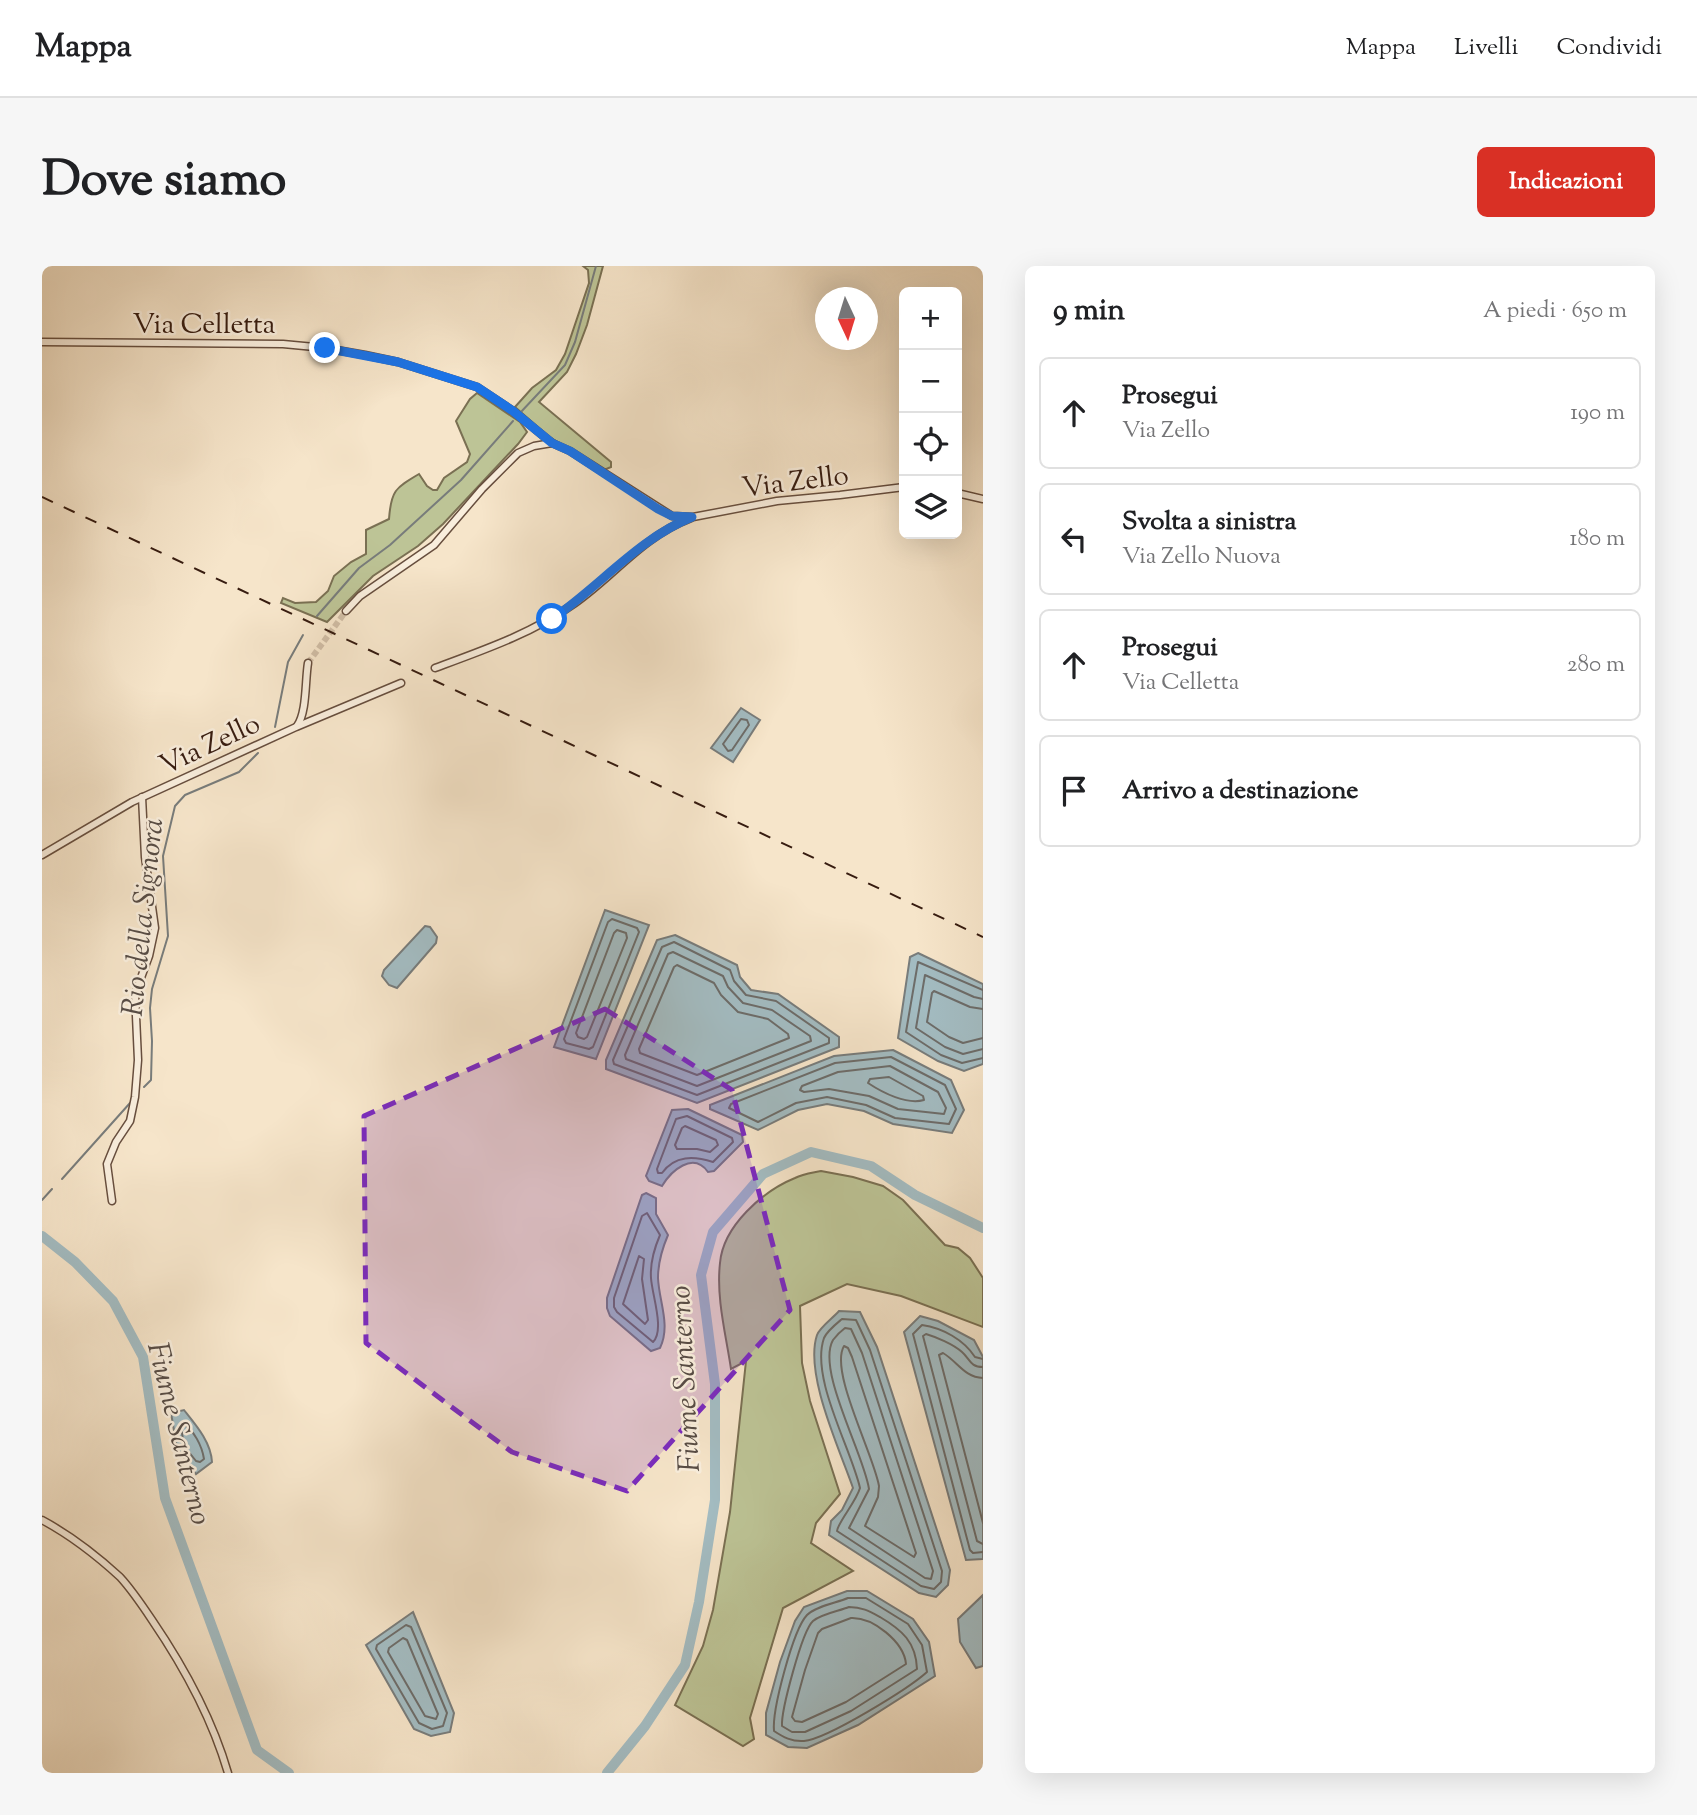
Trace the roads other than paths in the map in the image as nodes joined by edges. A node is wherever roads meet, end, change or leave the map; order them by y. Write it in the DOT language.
graph roads {
  1 [pos="42,342"];
  2 [pos="552,443"];
  3 [pos="899,487"];
  4 [pos="962,494"];
  5 [pos="983,499"];
  6 [pos="672,516"];
  7 [pos="692,517"];
  8 [pos="346,611"];
  9 [pos="308,663"];
  10 [pos="435,668"];
  11 [pos="401,683"];
  12 [pos="296,727"];
  13 [pos="142,797"];
  14 [pos="42,855"];
  15 [pos="112,1201"];
  16 [pos="42,1520"];
  17 [pos="228,1773"];
  1 -- 2 [label="street, Via Celletta"];
  2 -- 6 [label="street, Via Celletta"];
  2 -- 8 [label="street"];
  3 -- 7 [label="street, Via Zello"];
  4 -- 5 [label="street"];
  6 -- 7 [label="street, Via Zello"];
  7 -- 10 [label="street, Via Zello"];
  9 -- 12 [label="street"];
  11 -- 12 [label="street, Via Zello"];
  12 -- 13 [label="street, Via Zello"];
  13 -- 14 [label="street, Via Zello"];
  13 -- 15 [label="street"];
  16 -- 17 [label="street"];
}
